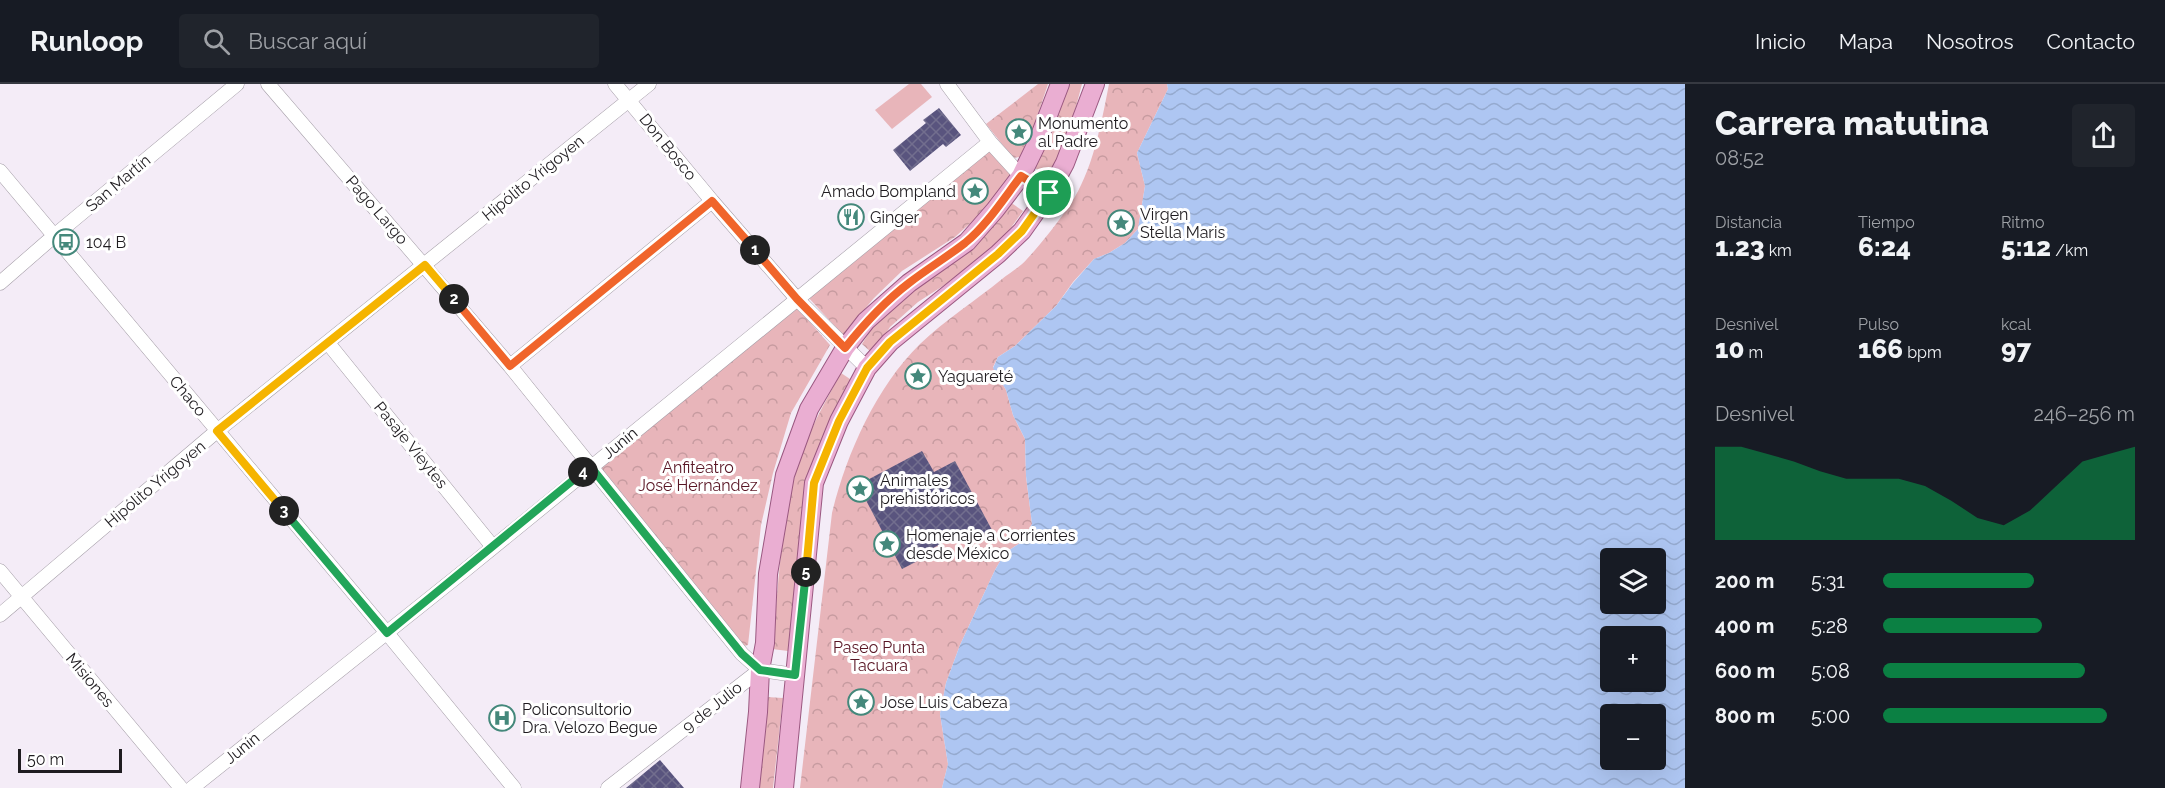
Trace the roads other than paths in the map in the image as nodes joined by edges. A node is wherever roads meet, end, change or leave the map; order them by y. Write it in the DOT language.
graph roads {
  1 [pos="237,84"];
  2 [pos="268,84"];
  3 [pos="615,84"];
  4 [pos="650,84"];
  5 [pos="946,84"];
  6 [pos="1060,84"];
  7 [pos="1095,84"];
  8 [pos="630,100"];
  9 [pos="990,142"];
  10 [pos="0,171"];
  11 [pos="1021,176"];
  12 [pos="1049,193"];
  13 [pos="712,201"];
  14 [pos="54,236"];
  15 [pos="425,265"];
  16 [pos="0,283"];
  17 [pos="797,299"];
  18 [pos="328,343"];
  19 [pos="845,348"];
  20 [pos="510,366"];
  21 [pos="867,368"];
  22 [pos="217,431"];
  23 [pos="590,466"];
  24 [pos="493,547"];
  25 [pos="0,571"];
  26 [pos="21,597"];
  27 [pos="0,615"];
  28 [pos="387,633"];
  29 [pos="760,670"];
  30 [pos="795,675"];
  31 [pos="181,788"];
  32 [pos="192,788"];
  33 [pos="514,788"];
  34 [pos="608,788"];
  35 [pos="750,788"];
  36 [pos="784,788"];
  1 -- 14 [label="street, San Martín"];
  2 -- 15 [label="street, Pago Largo"];
  3 -- 8 [label="street, Don Bosco"];
  4 -- 8 [label="street, Hipólito Yrigoyen"];
  5 -- 9 [label="street"];
  6 -- 11 [label="main road"];
  7 -- 12 [label="main road"];
  8 -- 13 [label="street, Don Bosco"];
  8 -- 15 [label="street, Hipólito Yrigoyen"];
  9 -- 11 [label="street"];
  9 -- 17 [label="street, Junín"];
  10 -- 14 [label="street, Chaco"];
  11 -- 12 [label="street"];
  11 -- 19 [label="main road"];
  12 -- 21 [label="main road"];
  13 -- 17 [label="street, Don Bosco"];
  13 -- 20 [label="street"];
  14 -- 16 [label="street, San Martín"];
  14 -- 22 [label="street, Chaco"];
  15 -- 18 [label="street, Hipólito Yrigoyen"];
  15 -- 20 [label="street, Pago Largo"];
  17 -- 19 [label="street, Don Bosco"];
  17 -- 23 [label="street, Junín"];
  18 -- 22 [label="street, Hipólito Yrigoyen"];
  18 -- 24 [label="street, Pasaje Vieytes"];
  19 -- 21 [label="street, Don Bosco"];
  19 -- 29 [label="main road"];
  20 -- 23 [label="street, Pago Largo"];
  21 -- 30 [label="main road"];
  22 -- 26 [label="street, Hipólito Yrigoyen"];
  22 -- 28 [label="street, Chaco"];
  23 -- 24 [label="street, Junín"];
  23 -- 29 [label="street, Pago Largo"];
  24 -- 28 [label="street, Junín"];
  25 -- 26 [label="street, Misiones"];
  26 -- 27 [label="street, Hipólito Yrigoyen"];
  26 -- 31 [label="street, Misiones"];
  28 -- 32 [label="street, Junín"];
  28 -- 33 [label="street, Chaco"];
  29 -- 30 [label="street"];
  29 -- 34 [label="street, 9 de Julio"];
  29 -- 35 [label="main road"];
  30 -- 36 [label="main road"];
}
